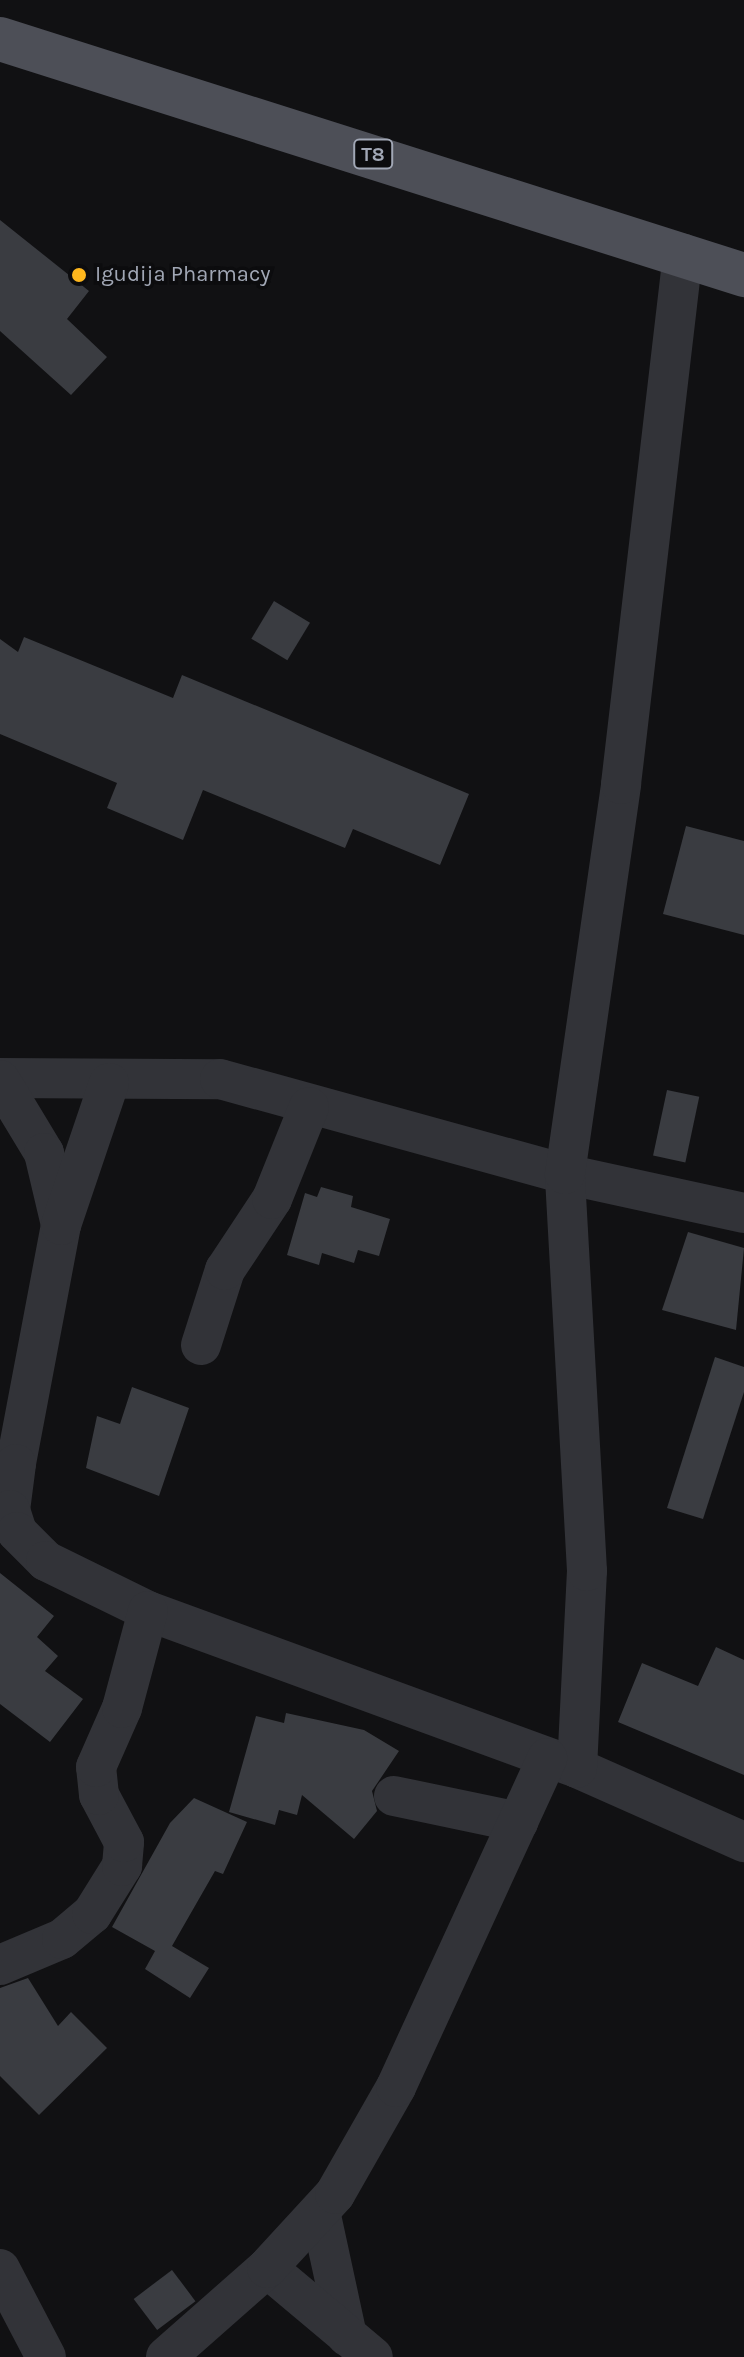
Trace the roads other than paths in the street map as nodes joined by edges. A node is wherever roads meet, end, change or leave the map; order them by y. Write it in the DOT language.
graph roads {
  1 [pos="0,39"];
  2 [pos="683,254"];
  3 [pos="744,275"];
  4 [pos="0,1079"];
  5 [pos="109,1083"];
  6 [pos="309,1107"];
  7 [pos="565,1174"];
  8 [pos="744,1213"];
  9 [pos="61,1225"];
  10 [pos="201,1345"];
  11 [pos="8,1530"];
  12 [pos="148,1611"];
  13 [pos="562,1763"];
  14 [pos="394,1796"];
  15 [pos="518,1822"];
  16 [pos="744,1842"];
  17 [pos="0,1965"];
  18 [pos="320,2211"];
  19 [pos="267,2268"];
  20 [pos="0,2269"];
  21 [pos="360,2347"];
  22 [pos="46,2357"];
  23 [pos="166,2357"];
  1 -- 2 [label="main road, T8"];
  2 -- 3 [label="main road, T8"];
  2 -- 7 [label="street"];
  4 -- 5 [label="street"];
  4 -- 9 [label="street"];
  5 -- 6 [label="street"];
  5 -- 9 [label="street"];
  6 -- 7 [label="street"];
  6 -- 10 [label="street"];
  7 -- 8 [label="street"];
  7 -- 13 [label="street"];
  9 -- 11 [label="street"];
  11 -- 12 [label="street"];
  12 -- 13 [label="street"];
  12 -- 17 [label="street"];
  13 -- 15 [label="street"];
  13 -- 16 [label="street"];
  14 -- 15 [label="street"];
  15 -- 18 [label="street"];
  18 -- 19 [label="street"];
  18 -- 21 [label="street"];
  19 -- 21 [label="street"];
  19 -- 23 [label="street"];
  20 -- 22 [label="street"];
}
